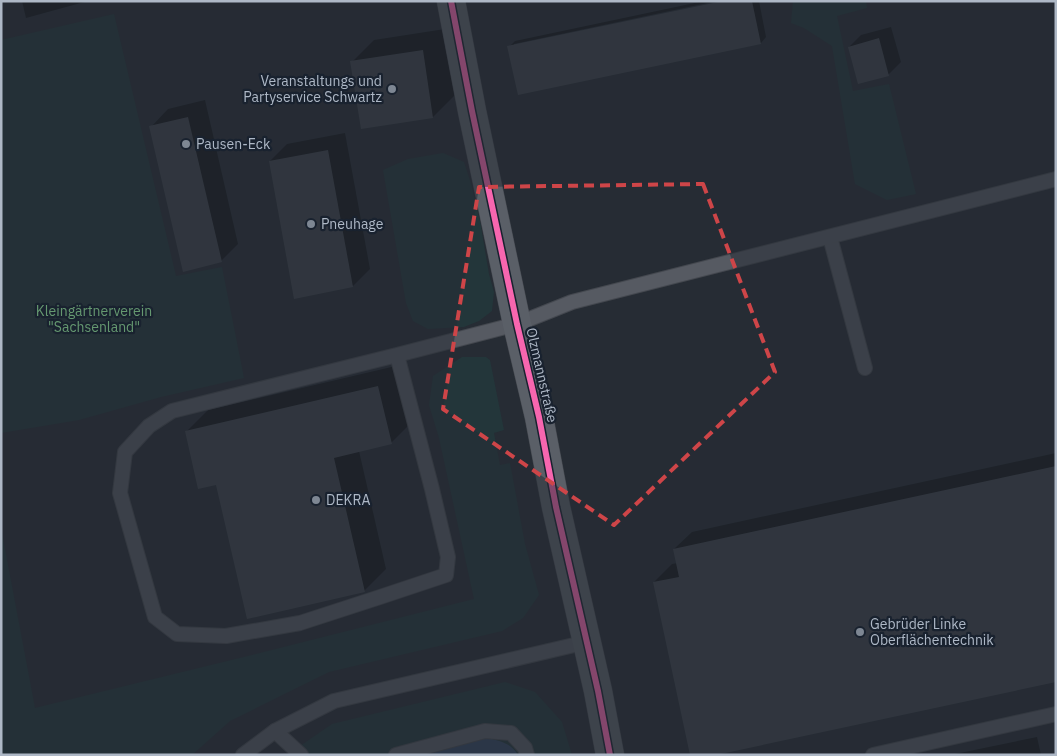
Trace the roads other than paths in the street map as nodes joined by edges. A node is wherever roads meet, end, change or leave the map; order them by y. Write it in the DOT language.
graph roads {
  1 [pos="451,1"];
  2 [pos="1056,180"];
  3 [pos="830,237"];
  4 [pos="517,324"];
  5 [pos="397,355"];
  6 [pos="865,368"];
  7 [pos="587,642"];
  8 [pos="1056,714"];
  9 [pos="275,731"];
  10 [pos="242,755"];
  11 [pos="301,755"];
  12 [pos="396,755"];
  13 [pos="527,755"];
  14 [pos="610,755"];
  15 [pos="873,755"];
  1 -- 4 [label="main road, Olzmannstraße"];
  2 -- 3 [label="lane"];
  3 -- 4 [label="lane"];
  3 -- 6 [label="lane"];
  4 -- 5 [label="lane"];
  4 -- 7 [label="main road, Olzmannstraße"];
  5 -- 5 [label="lane"];
  7 -- 9 [label="lane"];
  7 -- 14 [label="main road, Olzmannstraße"];
  8 -- 15 [label="lane"];
  9 -- 10 [label="lane"];
  9 -- 11 [label="lane"];
  12 -- 13 [label="lane"];
}
